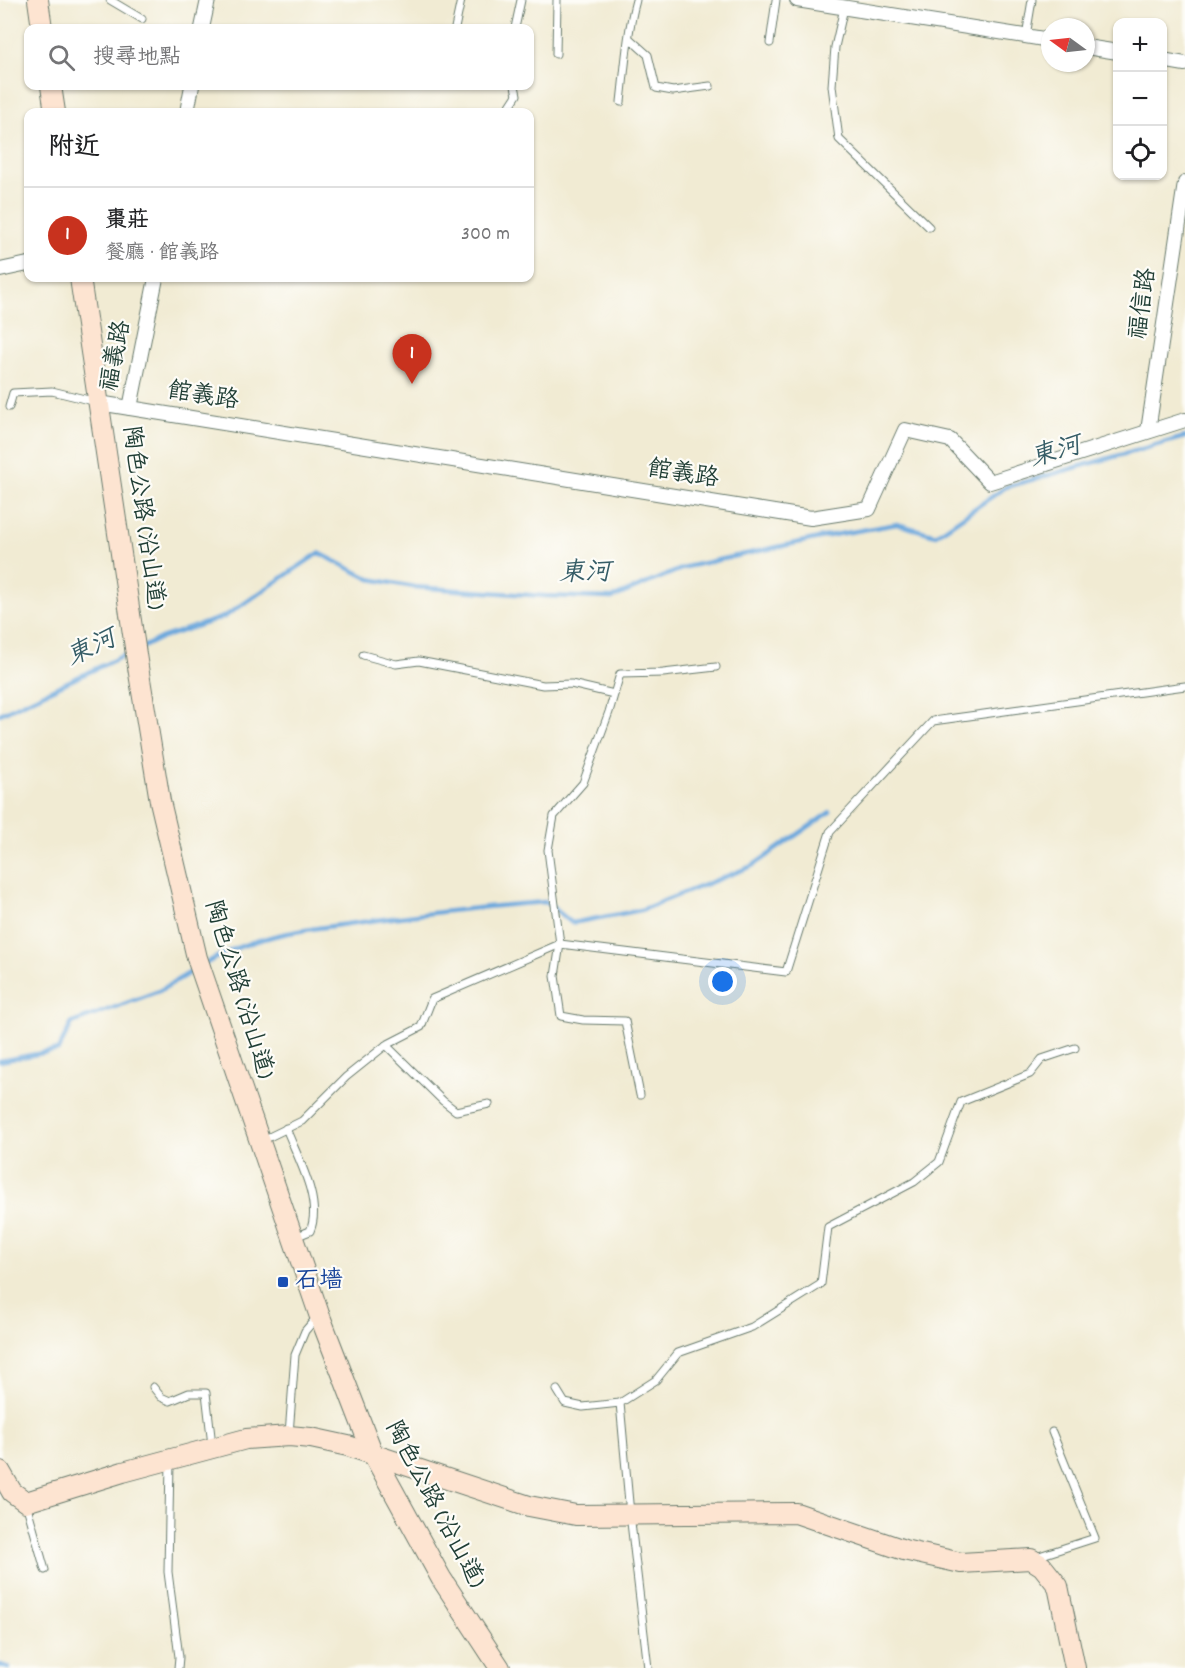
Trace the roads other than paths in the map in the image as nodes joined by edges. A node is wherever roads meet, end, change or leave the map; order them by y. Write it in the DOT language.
graph roads {
  1 [pos="38,0"];
  2 [pos="110,0"];
  3 [pos="208,0"];
  4 [pos="461,0"];
  5 [pos="521,0"];
  6 [pos="556,0"];
  7 [pos="636,0"];
  8 [pos="776,0"];
  9 [pos="797,0"];
  10 [pos="1032,0"];
  11 [pos="844,8"];
  12 [pos="142,19"];
  13 [pos="41,24"];
  14 [pos="203,24"];
  15 [pos="456,24"];
  16 [pos="517,24"];
  17 [pos="1026,36"];
  18 [pos="629,38"];
  19 [pos="1041,38"];
  20 [pos="770,43"];
  21 [pos="1095,48"];
  22 [pos="1113,51"];
  23 [pos="556,54"];
  24 [pos="1167,61"];
  25 [pos="1185,64"];
  26 [pos="710,86"];
  27 [pos="52,90"];
  28 [pos="191,90"];
  29 [pos="516,90"];
  30 [pos="621,102"];
  31 [pos="54,108"];
  32 [pos="188,108"];
  33 [pos="509,108"];
  34 [pos="1185,183"];
  35 [pos="929,227"];
  36 [pos="24,265"];
  37 [pos="0,270"];
  38 [pos="81,282"];
  39 [pos="155,282"];
  40 [pos="99,403"];
  41 [pos="9,407"];
  42 [pos="130,408"];
  43 [pos="1185,420"];
  44 [pos="1148,431"];
  45 [pos="363,655"];
  46 [pos="717,667"];
  47 [pos="1185,686"];
  48 [pos="614,694"];
  49 [pos="560,944"];
  50 [pos="386,1045"];
  51 [pos="1075,1048"];
  52 [pos="640,1095"];
  53 [pos="489,1104"];
  54 [pos="286,1128"];
  55 [pos="259,1142"];
  56 [pos="293,1238"];
  57 [pos="319,1314"];
  58 [pos="153,1388"];
  59 [pos="557,1390"];
  60 [pos="620,1403"];
  61 [pos="1052,1432"];
  62 [pos="289,1437"];
  63 [pos="212,1448"];
  64 [pos="373,1454"];
  65 [pos="170,1459"];
  66 [pos="0,1471"];
  67 [pos="15,1496"];
  68 [pos="630,1514"];
  69 [pos="1031,1559"];
  70 [pos="45,1570"];
  71 [pos="178,1668"];
  72 [pos="500,1668"];
  73 [pos="648,1668"];
  74 [pos="1075,1668"];
  1 -- 13 [label="main road"];
  2 -- 12 [label="lane"];
  3 -- 14 [label="street"];
  4 -- 15 [label="lane"];
  5 -- 16 [label="lane"];
  6 -- 23 [label="lane"];
  7 -- 18 [label="lane"];
  8 -- 20 [label="lane"];
  9 -- 11 [label="street"];
  10 -- 17 [label="lane"];
  11 -- 17 [label="street"];
  11 -- 35 [label="lane"];
  17 -- 19 [label="street"];
  18 -- 26 [label="lane"];
  18 -- 30 [label="lane"];
  21 -- 22 [label="street"];
  24 -- 25 [label="street"];
  27 -- 31 [label="main road"];
  28 -- 32 [label="street"];
  29 -- 33 [label="lane"];
  34 -- 44 [label="street, 福信路"];
  36 -- 37 [label="street"];
  38 -- 40 [label="main road, 陶色公路 (沿山道)"];
  39 -- 42 [label="street, 福義路"];
  40 -- 41 [label="lane"];
  40 -- 42 [label="street, 館義路"];
  40 -- 55 [label="main road, 陶色公路 (沿山道)"];
  42 -- 44 [label="street, 館義路"];
  43 -- 44 [label="street, 館義路"];
  45 -- 48 [label="lane"];
  46 -- 48 [label="lane"];
  47 -- 49 [label="lane"];
  48 -- 49 [label="lane"];
  49 -- 50 [label="lane"];
  49 -- 52 [label="lane"];
  50 -- 53 [label="lane"];
  50 -- 54 [label="lane"];
  51 -- 60 [label="lane"];
  54 -- 55 [label="lane"];
  54 -- 56 [label="lane"];
  55 -- 56 [label="main road, 陶色公路 (沿山道)"];
  56 -- 57 [label="main road, 陶色公路 (沿山道)"];
  57 -- 62 [label="lane"];
  57 -- 64 [label="main road, 陶色公路 (沿山道)"];
  58 -- 63 [label="lane"];
  59 -- 60 [label="lane"];
  60 -- 68 [label="lane"];
  61 -- 69 [label="lane"];
  62 -- 63 [label="main road"];
  62 -- 64 [label="main road"];
  63 -- 65 [label="main road"];
  64 -- 68 [label="main road"];
  64 -- 72 [label="main road, 陶色公路 (沿山道)"];
  65 -- 67 [label="main road"];
  65 -- 71 [label="lane"];
  66 -- 67 [label="main road"];
  67 -- 70 [label="lane"];
  68 -- 69 [label="main road"];
  68 -- 73 [label="lane"];
  69 -- 74 [label="main road"];
}
